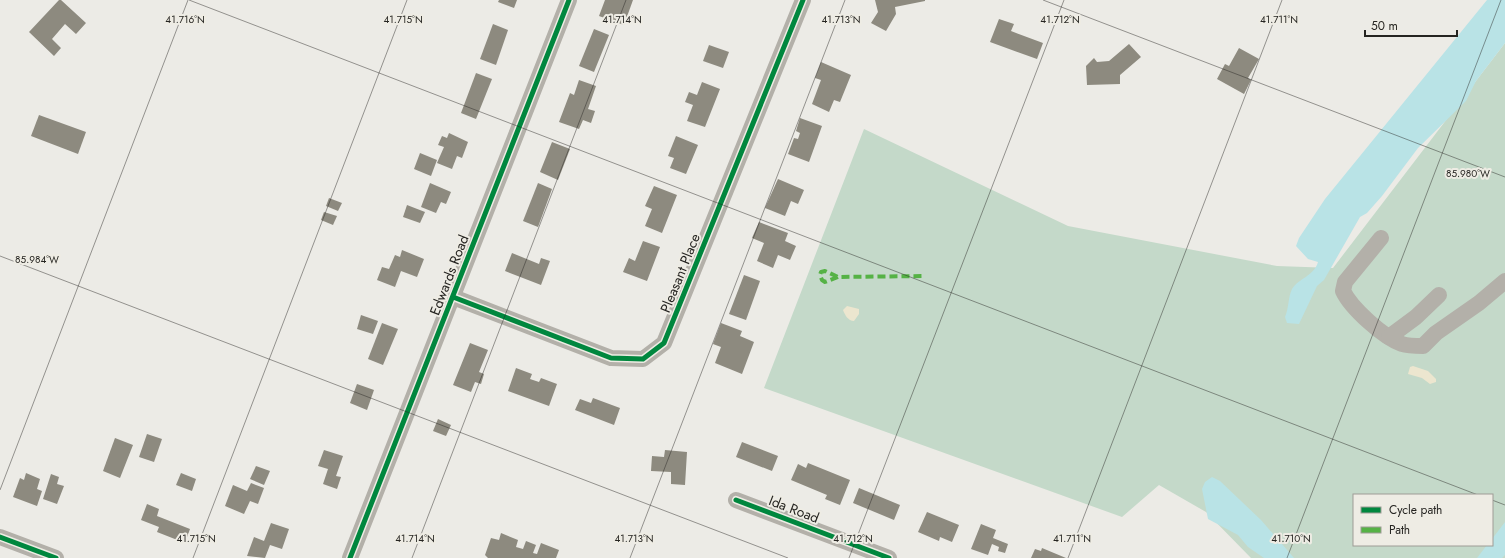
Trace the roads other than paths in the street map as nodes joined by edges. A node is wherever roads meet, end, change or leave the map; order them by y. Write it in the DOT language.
graph roads {
  1 [pos="569,0"];
  2 [pos="803,0"];
  3 [pos="1381,238"];
  4 [pos="1505,281"];
  5 [pos="1439,295"];
  6 [pos="453,297"];
  7 [pos="1389,337"];
  8 [pos="736,500"];
  9 [pos="0,537"];
  10 [pos="56,558"];
  11 [pos="350,558"];
  12 [pos="888,558"];
  1 -- 6 [label="street, Edwards Road"];
  2 -- 6 [label="street, Pleasant Place"];
  3 -- 7 [label="street"];
  4 -- 7 [label="street"];
  5 -- 7 [label="street"];
  6 -- 11 [label="street, Edwards Road"];
  8 -- 12 [label="street, Ida Road"];
  9 -- 10 [label="street"];
}
